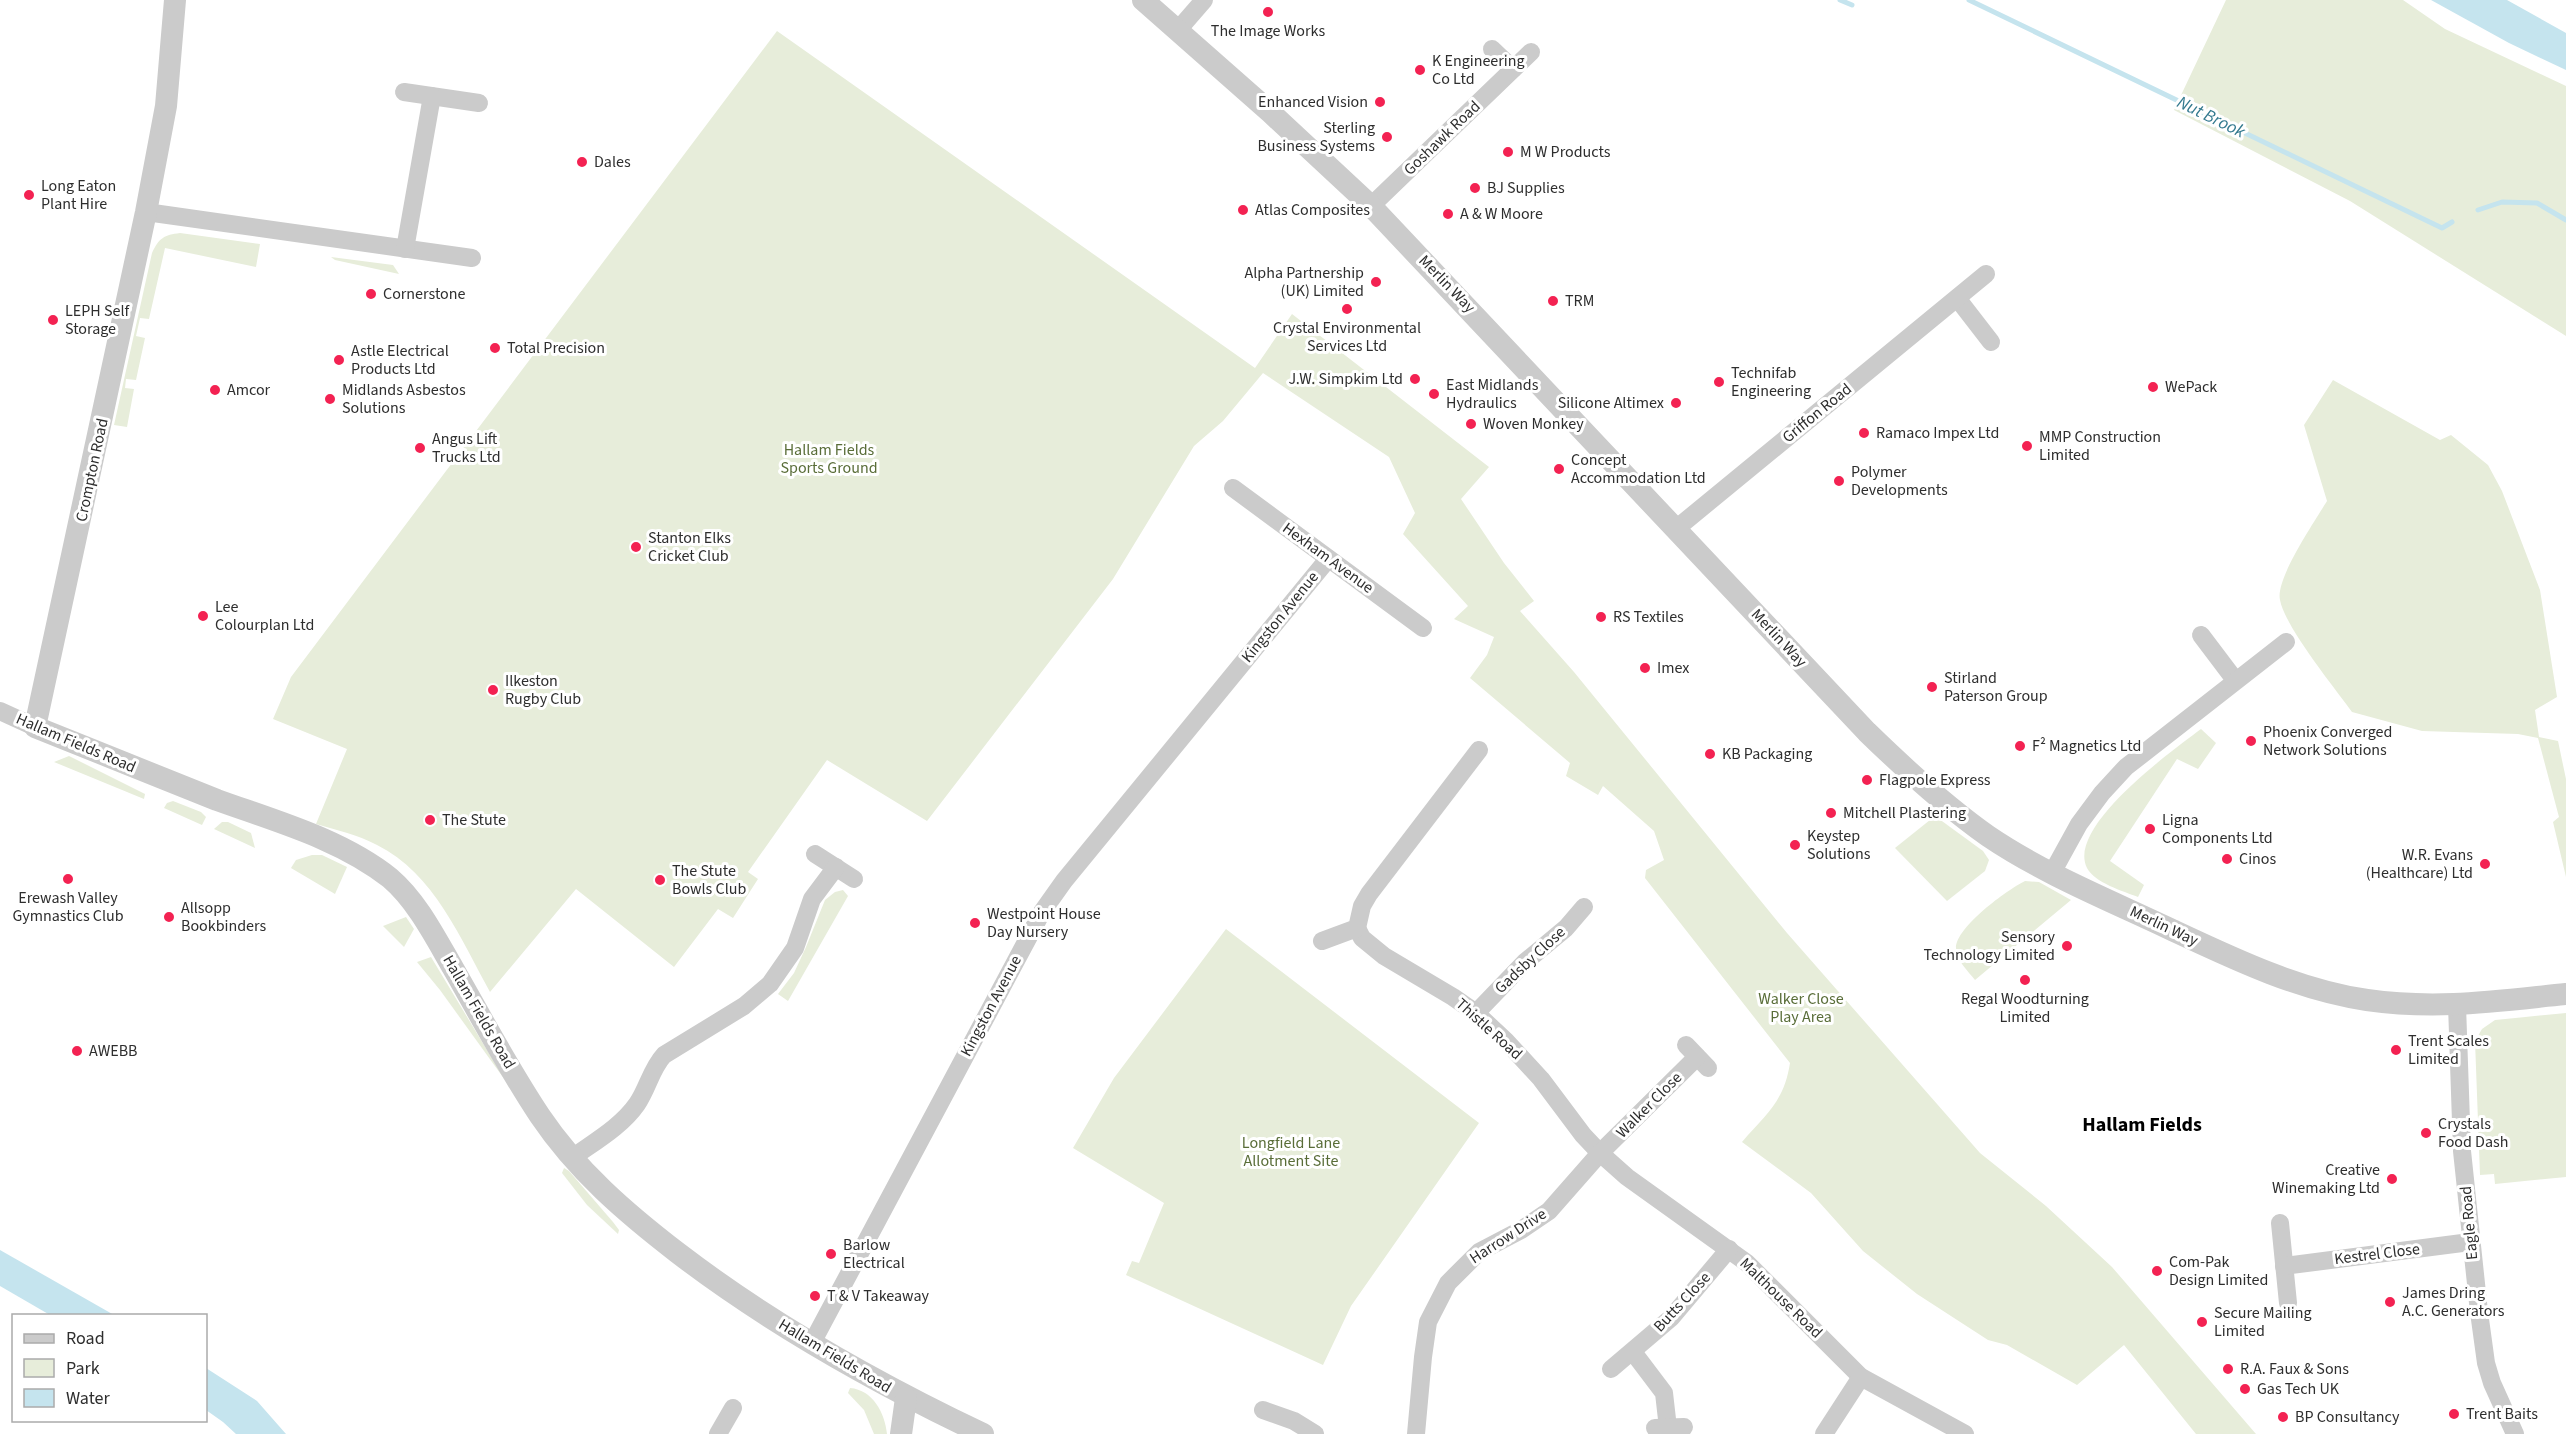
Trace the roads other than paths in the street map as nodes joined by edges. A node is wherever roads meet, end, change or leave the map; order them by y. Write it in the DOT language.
graph roads {
  1 [pos="175,0"];
  2 [pos="1143,0"];
  3 [pos="1204,0"];
  4 [pos="1178,30"];
  5 [pos="1492,49"];
  6 [pos="1531,52"];
  7 [pos="1513,69"];
  8 [pos="404,92"];
  9 [pos="432,96"];
  10 [pos="479,103"];
  11 [pos="1371,206"];
  12 [pos="146,212"];
  13 [pos="405,249"];
  14 [pos="472,258"];
  15 [pos="1986,274"];
  16 [pos="1957,298"];
  17 [pos="1991,342"];
  18 [pos="1233,488"];
  19 [pos="1677,528"];
  20 [pos="1328,559"];
  21 [pos="1423,628"];
  22 [pos="2201,635"];
  23 [pos="2286,642"];
  24 [pos="2235,680"];
  25 [pos="0,711"];
  26 [pos="35,727"];
  27 [pos="1479,750"];
  28 [pos="815,854"];
  29 [pos="836,867"];
  30 [pos="2052,873"];
  31 [pos="854,879"];
  32 [pos="1584,907"];
  33 [pos="1357,928"];
  34 [pos="1323,941"];
  35 [pos="2566,994"];
  36 [pos="2457,1005"];
  37 [pos="1476,1013"];
  38 [pos="1697,1057"];
  39 [pos="1600,1153"];
  40 [pos="572,1158"];
  41 [pos="2280,1223"];
  42 [pos="2470,1242"];
  43 [pos="1729,1249"];
  44 [pos="2284,1266"];
  45 [pos="2288,1303"];
  46 [pos="812,1343"];
  47 [pos="1633,1352"];
  48 [pos="1611,1369"];
  49 [pos="1861,1377"];
  50 [pos="906,1398"];
  51 [pos="732,1408"];
  52 [pos="1263,1410"];
  53 [pos="1669,1428"];
  54 [pos="726,1431"];
  55 [pos="901,1434"];
  56 [pos="983,1434"];
  57 [pos="1315,1434"];
  58 [pos="1416,1434"];
  59 [pos="1824,1434"];
  60 [pos="1965,1434"];
  61 [pos="2515,1434"];
  1 -- 12 [label="street, Crompton Road"];
  2 -- 4 [label="street, Merlin Way"];
  3 -- 4 [label="street"];
  4 -- 11 [label="street, Merlin Way"];
  5 -- 7 [label="street"];
  6 -- 7 [label="street, Goshawk Road"];
  7 -- 11 [label="street, Goshawk Road"];
  8 -- 9 [label="street"];
  9 -- 10 [label="street"];
  9 -- 13 [label="street"];
  11 -- 19 [label="street, Merlin Way"];
  12 -- 13 [label="street"];
  12 -- 26 [label="street, Crompton Road"];
  13 -- 14 [label="street"];
  15 -- 16 [label="street, Griffon Road"];
  16 -- 17 [label="street"];
  16 -- 19 [label="street, Griffon Road"];
  18 -- 20 [label="street, Hexham Avenue"];
  19 -- 30 [label="street, Merlin Way"];
  20 -- 21 [label="street, Hexham Avenue"];
  20 -- 46 [label="street, Kingston Avenue"];
  22 -- 24 [label="street"];
  23 -- 24 [label="street"];
  24 -- 30 [label="street"];
  25 -- 26 [label="street, Hallam Fields Road"];
  26 -- 40 [label="street, Hallam Fields Road"];
  27 -- 33 [label="street"];
  28 -- 29 [label="street"];
  29 -- 31 [label="street"];
  29 -- 40 [label="street"];
  30 -- 36 [label="street, Merlin Way"];
  32 -- 37 [label="street, Gadsby Close"];
  33 -- 34 [label="street"];
  33 -- 37 [label="street, Thistle Road"];
  35 -- 36 [label="street, Merlin Way"];
  36 -- 42 [label="street, Eagle Road"];
  37 -- 39 [label="street, Thistle Road"];
  38 -- 39 [label="street, Walker Close"];
  39 -- 43 [label="street, Malthouse Road"];
  39 -- 58 [label="street, Harrow Drive"];
  40 -- 46 [label="street, Hallam Fields Road"];
  41 -- 44 [label="street"];
  42 -- 44 [label="street, Kestrel Close"];
  42 -- 61 [label="street, Eagle Road"];
  43 -- 47 [label="street, Butts Close"];
  43 -- 49 [label="street, Malthouse Road"];
  44 -- 45 [label="street"];
  46 -- 50 [label="street, Hallam Fields Road"];
  47 -- 48 [label="street, Butts Close"];
  47 -- 53 [label="street"];
  49 -- 59 [label="street"];
  49 -- 60 [label="street, Malthouse Road"];
  50 -- 55 [label="street"];
  50 -- 56 [label="street, Hallam Fields Road"];
  51 -- 54 [label="street"];
  52 -- 57 [label="street"];
}
